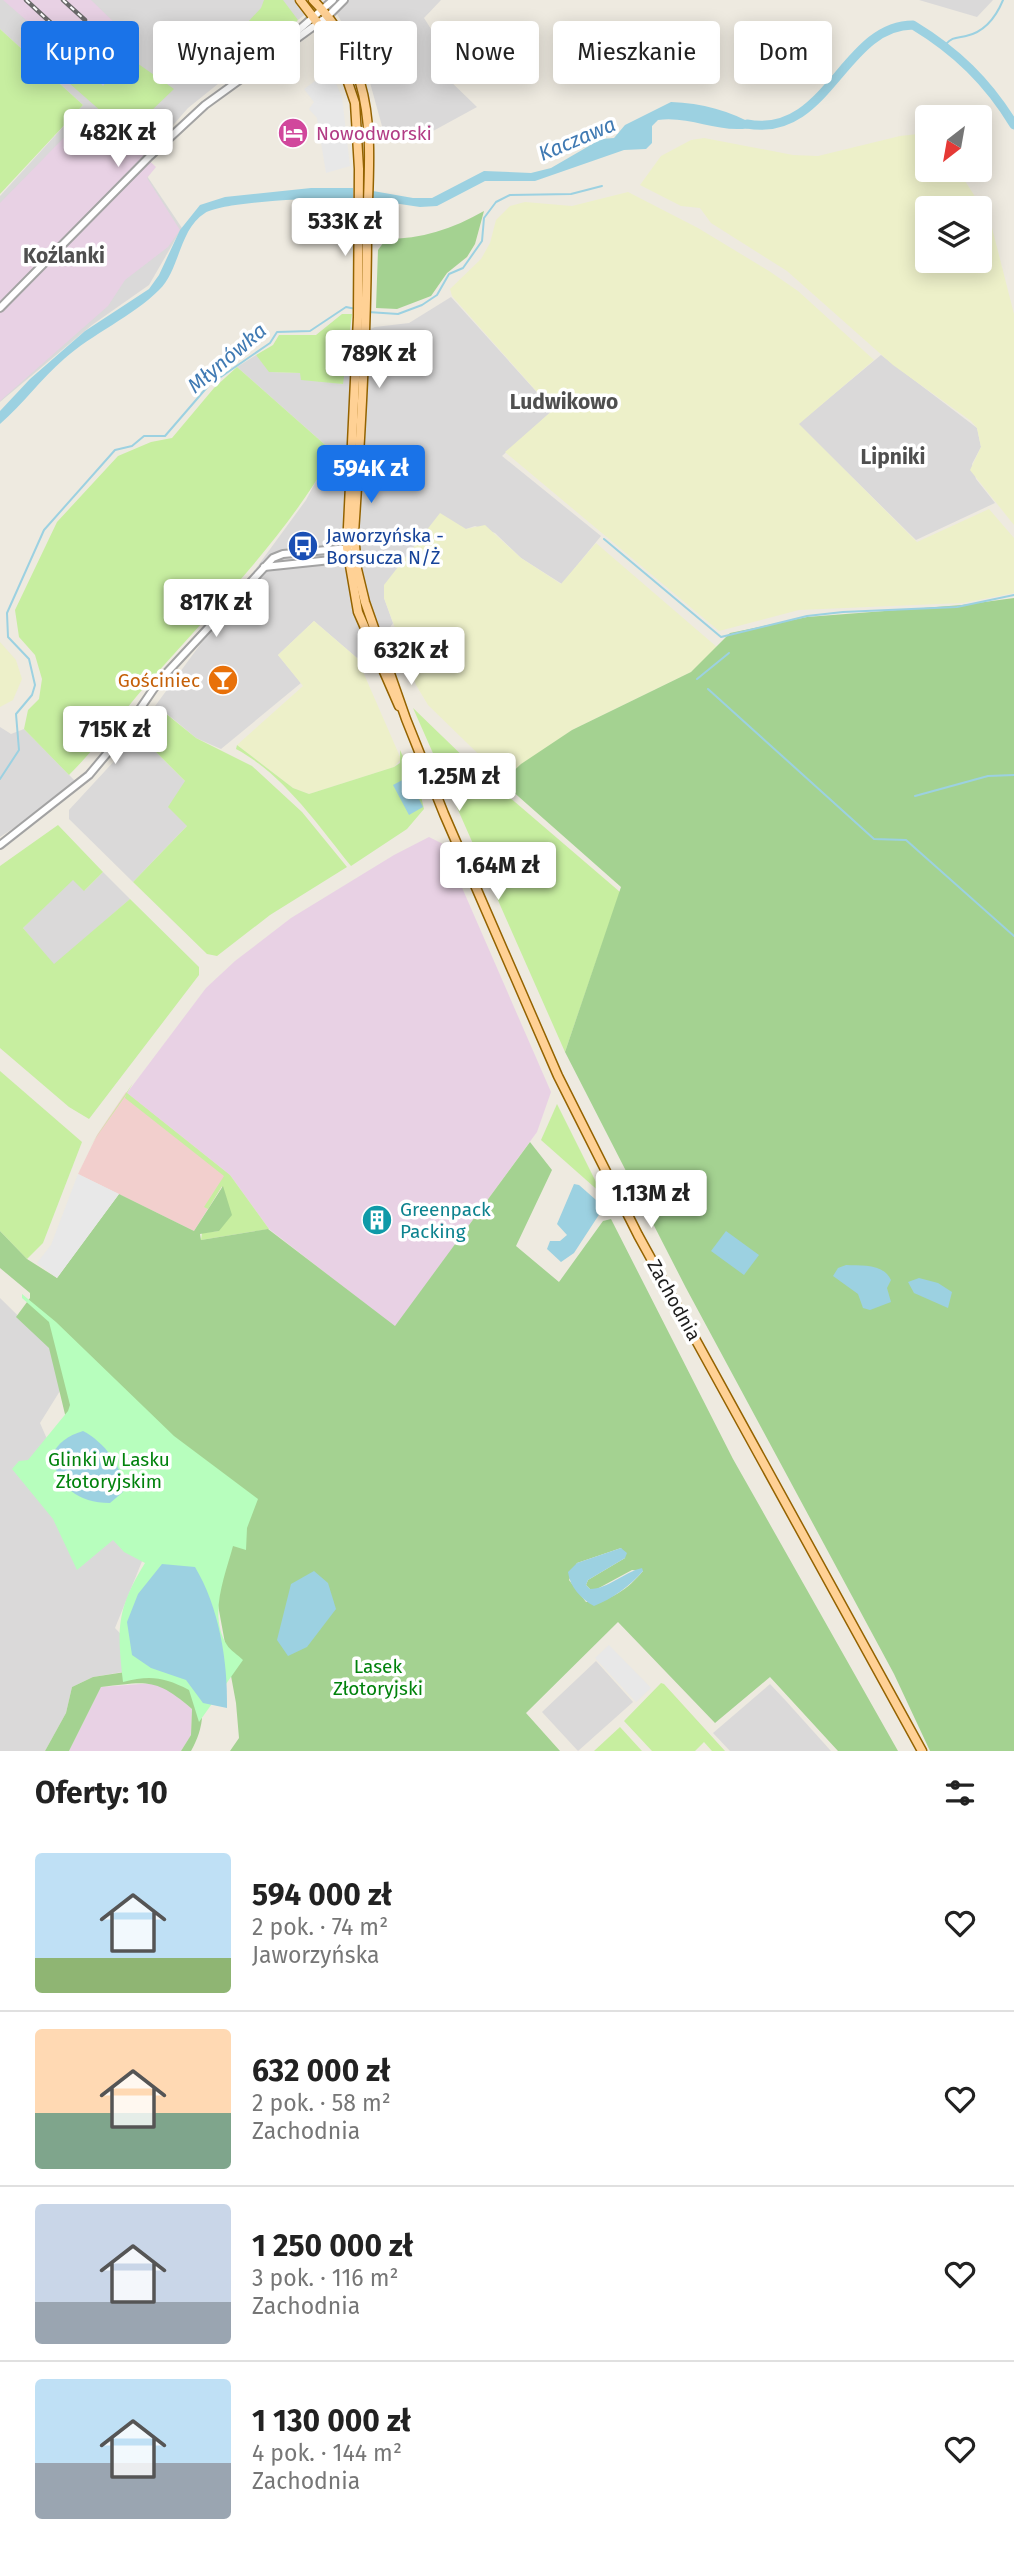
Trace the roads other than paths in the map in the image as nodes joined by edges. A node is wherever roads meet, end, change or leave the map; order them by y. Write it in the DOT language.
graph roads {
  1 [pos="300,0"];
  2 [pos="313,0"];
  3 [pos="333,0"];
  4 [pos="344,0"];
  5 [pos="325,13"];
  6 [pos="317,19"];
  7 [pos="363,179"];
  8 [pos="0,307"];
  9 [pos="351,553"];
  10 [pos="0,845"];
  11 [pos="922,1751"];
  1 -- 6 [label="main road"];
  2 -- 5 [label="main road"];
  3 -- 5 [label="street"];
  4 -- 5 [label="street"];
  5 -- 6 [label="street"];
  5 -- 7 [label="main road"];
  6 -- 7 [label="main road"];
  6 -- 8 [label="street"];
  7 -- 9 [label="main road, Zachodnia"];
  9 -- 10 [label="street"];
  9 -- 11 [label="main road, Zachodnia"];
}
